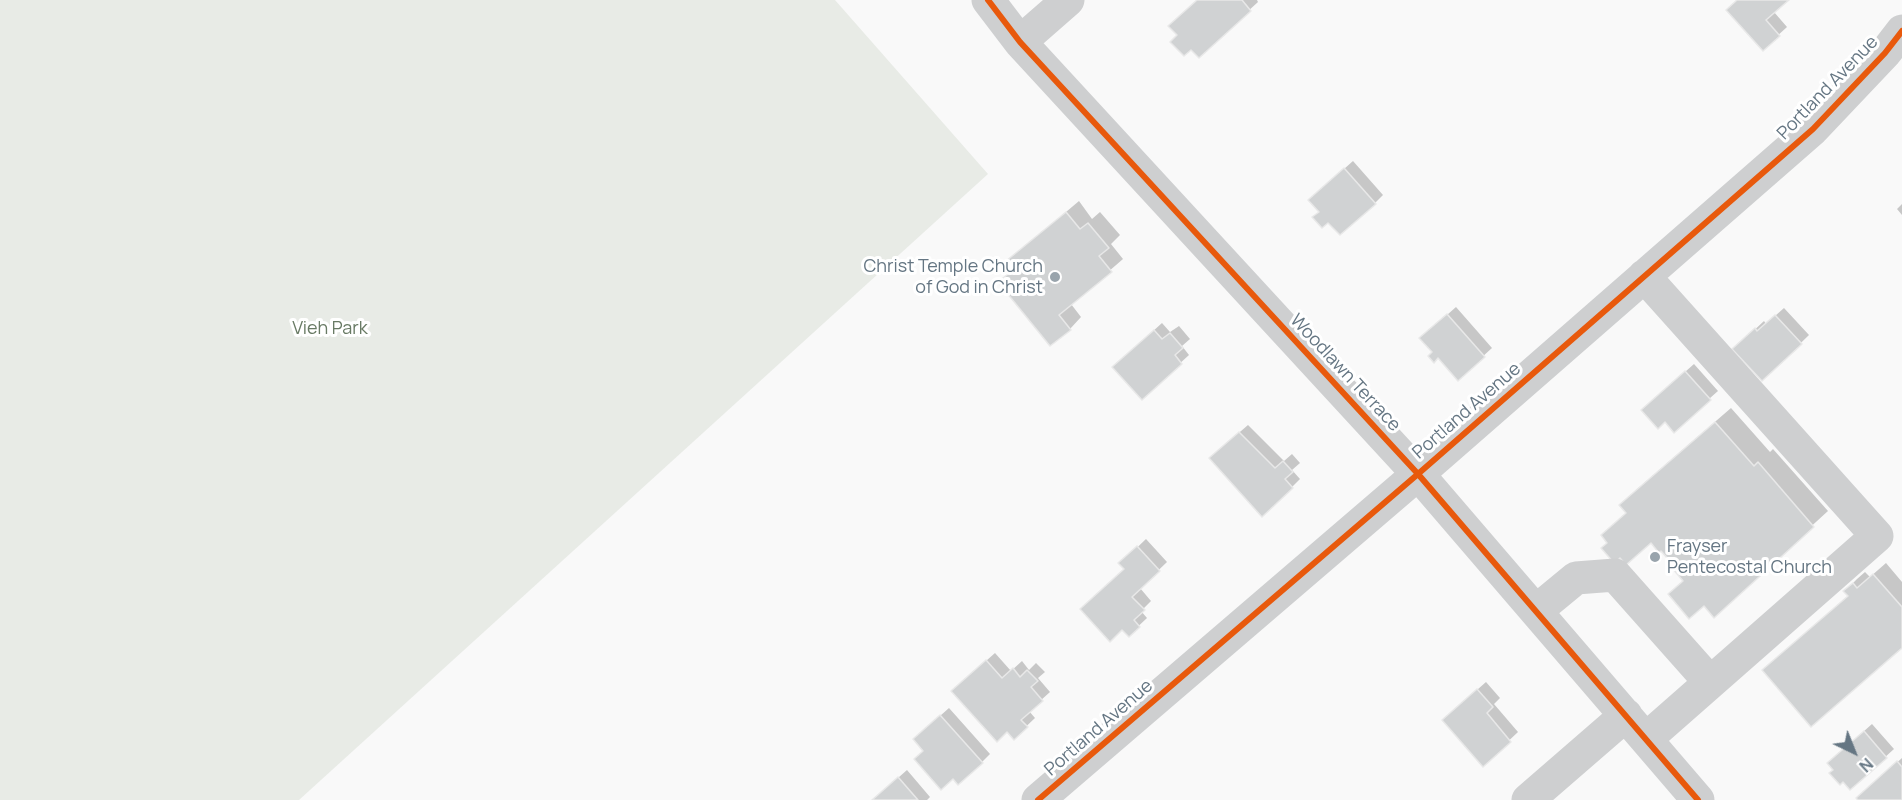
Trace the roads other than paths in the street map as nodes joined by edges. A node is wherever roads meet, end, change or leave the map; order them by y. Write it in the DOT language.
graph roads {
  1 [pos="988,0"];
  2 [pos="1068,0"];
  3 [pos="1902,31"];
  4 [pos="1020,42"];
  5 [pos="1644,276"];
  6 [pos="1418,474"];
  7 [pos="1536,611"];
  8 [pos="1710,682"];
  9 [pos="1636,727"];
  10 [pos="1038,800"];
  11 [pos="1528,800"];
  12 [pos="1698,800"];
  1 -- 4 [label="street, Woodlawn Terrace"];
  2 -- 4 [label="street"];
  3 -- 5 [label="street, Portland Avenue"];
  4 -- 6 [label="street, Woodlawn Terrace"];
  5 -- 6 [label="street, Portland Avenue"];
  5 -- 8 [label="street"];
  6 -- 7 [label="street, Woodlawn Terrace"];
  6 -- 10 [label="street, Portland Avenue"];
  7 -- 8 [label="street"];
  7 -- 9 [label="street, Woodlawn Terrace"];
  8 -- 9 [label="street"];
  9 -- 11 [label="street"];
  9 -- 12 [label="street, Woodlawn Terrace"];
}
